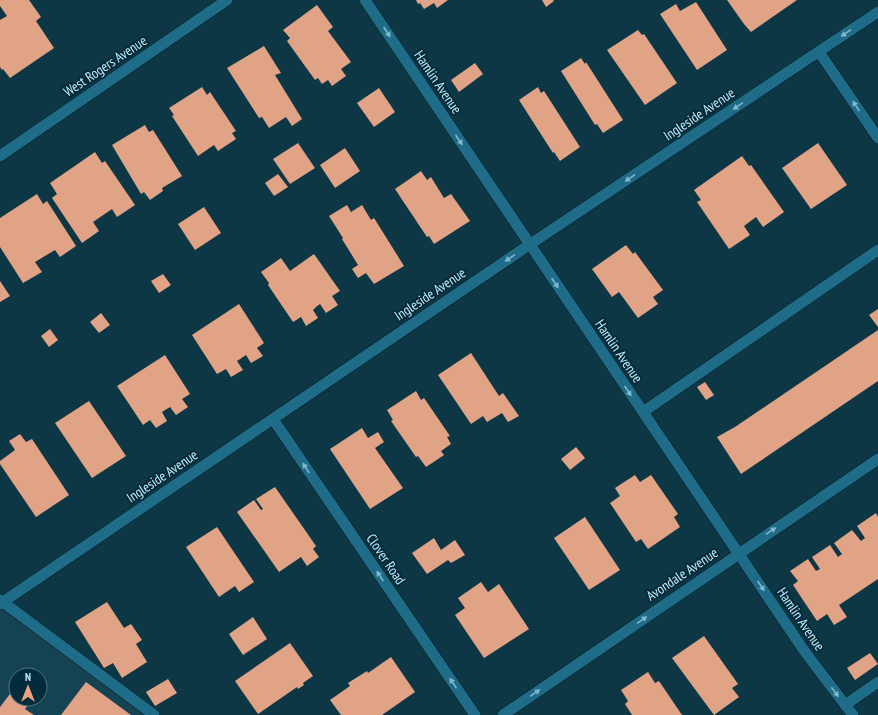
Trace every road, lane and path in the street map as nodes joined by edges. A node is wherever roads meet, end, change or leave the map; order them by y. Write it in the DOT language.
graph roads {
  1 [pos="227,0"];
  2 [pos="365,0"];
  3 [pos="878,12"];
  4 [pos="819,52"];
  5 [pos="878,138"];
  6 [pos="0,156"];
  7 [pos="529,245"];
  8 [pos="878,250"];
  9 [pos="643,412"];
  10 [pos="272,419"];
  11 [pos="878,459"];
  12 [pos="739,553"];
  13 [pos="1,602"];
  14 [pos="878,682"];
  15 [pos="845,705"];
  16 [pos="154,715"];
  17 [pos="475,715"];
  18 [pos="503,715"];
  19 [pos="853,715"];
  1 -- 6 [label="street, West Rogers Avenue"];
  2 -- 7 [label="street, Hamlin Avenue, one-way"];
  3 -- 4 [label="street, Ingleside Avenue, one-way"];
  5 -- 4 [label="street, one-way"];
  4 -- 7 [label="street, Ingleside Avenue, one-way"];
  7 -- 9 [label="street, Hamlin Avenue, one-way"];
  7 -- 10 [label="street, Ingleside Avenue, one-way"];
  8 -- 9 [label="street"];
  9 -- 12 [label="street, Hamlin Avenue"];
  10 -- 13 [label="street, Ingleside Avenue"];
  17 -- 10 [label="street, Clover Road, one-way"];
  12 -- 11 [label="street, Avondale Avenue, one-way"];
  12 -- 15 [label="street, Hamlin Avenue, one-way"];
  18 -- 12 [label="street, Avondale Avenue, one-way"];
  13 -- 16 [label="street"];
  14 -- 15 [label="street"];
  15 -- 19 [label="street, Hamlin Avenue"];
}
